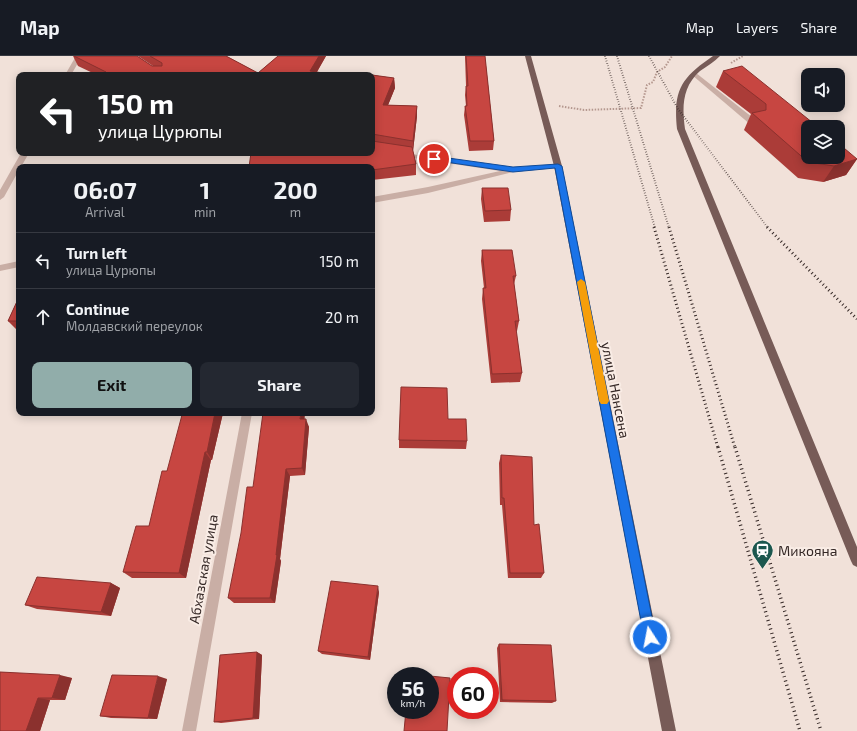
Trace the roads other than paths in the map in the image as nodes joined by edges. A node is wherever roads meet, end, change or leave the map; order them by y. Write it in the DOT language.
graph roads {
  1 [pos="79,56"];
  2 [pos="528,56"];
  3 [pos="717,56"];
  4 [pos="70,72"];
  5 [pos="694,74"];
  6 [pos="754,123"];
  7 [pos="395,153"];
  8 [pos="558,166"];
  9 [pos="16,169"];
  10 [pos="513,170"];
  11 [pos="0,197"];
  12 [pos="375,199"];
  13 [pos="16,265"];
  14 [pos="0,268"];
  15 [pos="246,416"];
  16 [pos="857,561"];
  17 [pos="189,731"];
  18 [pos="668,731"];
  1 -- 4 [label="street"];
  2 -- 8 [label="main road, улица Нансена"];
  3 -- 5 [label="main road"];
  5 -- 6 [label="street"];
  5 -- 16 [label="main road"];
  7 -- 10 [label="street"];
  8 -- 10 [label="street"];
  8 -- 18 [label="main road, улица Нансена"];
  9 -- 11 [label="street"];
  10 -- 12 [label="street"];
  13 -- 14 [label="street"];
  15 -- 17 [label="street, Абхазская улица"];
}
